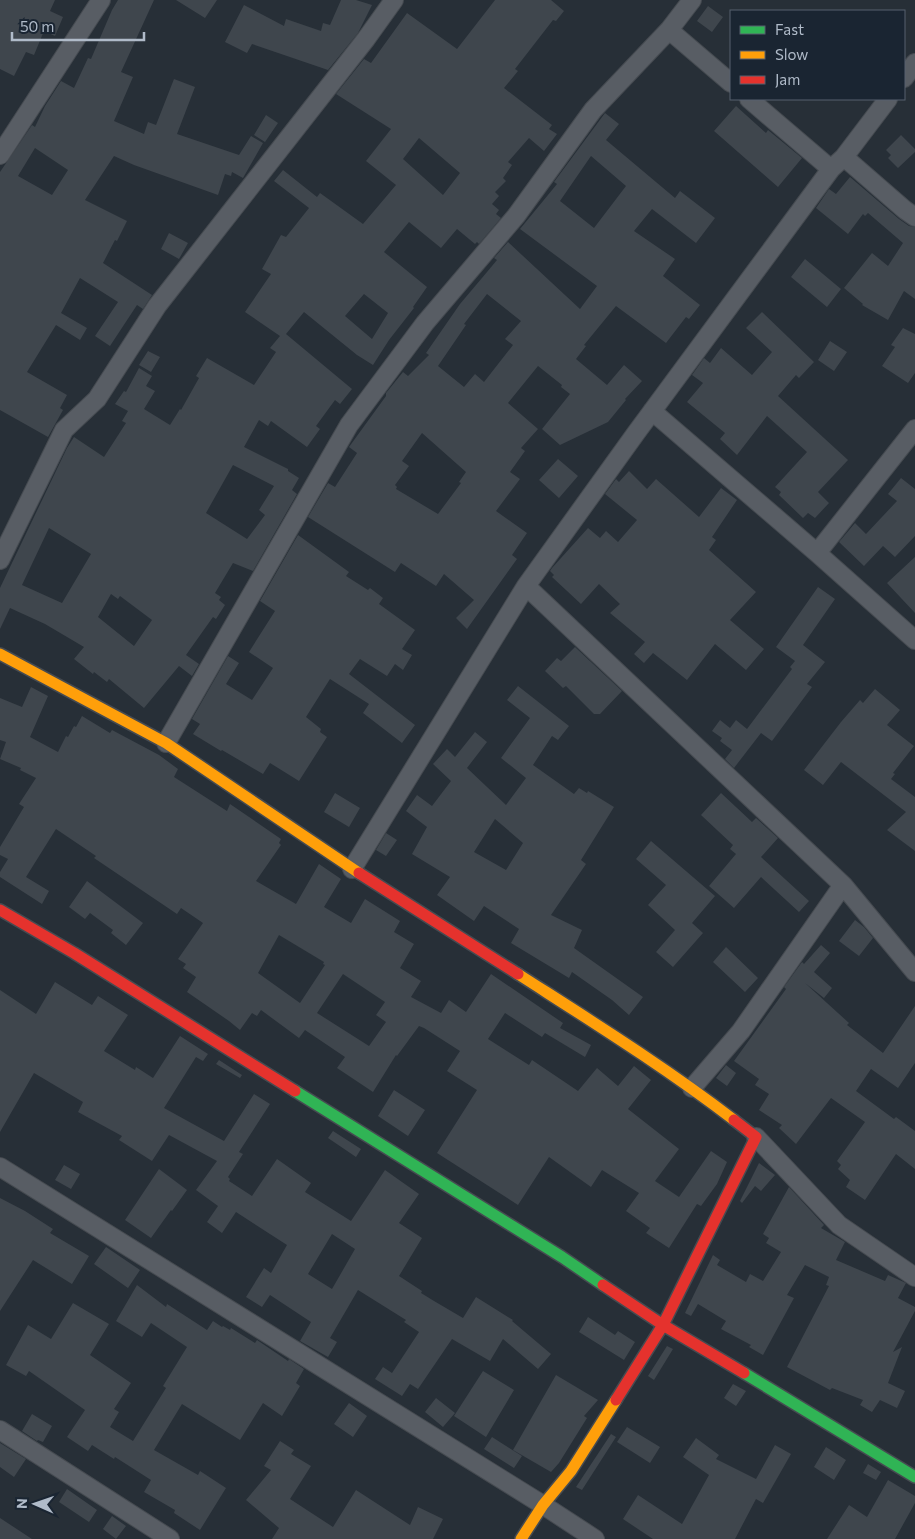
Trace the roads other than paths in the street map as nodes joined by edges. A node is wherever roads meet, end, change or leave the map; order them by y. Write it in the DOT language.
graph roads {
  1 [pos="101,0"];
  2 [pos="394,0"];
  3 [pos="687,2"];
  4 [pos="669,30"];
  5 [pos="915,63"];
  6 [pos="905,77"];
  7 [pos="730,82"];
  8 [pos="750,100"];
  9 [pos="887,100"];
  10 [pos="0,156"];
  11 [pos="838,163"];
  12 [pos="915,217"];
  13 [pos="652,411"];
  14 [pos="915,429"];
  15 [pos="817,553"];
  16 [pos="0,560"];
  17 [pos="526,586"];
  18 [pos="915,640"];
  19 [pos="0,654"];
  20 [pos="166,743"];
  21 [pos="352,869"];
  22 [pos="843,885"];
  23 [pos="0,910"];
  24 [pos="915,972"];
  25 [pos="692,1088"];
  26 [pos="756,1138"];
  27 [pos="0,1167"];
  28 [pos="915,1276"];
  29 [pos="663,1325"];
  30 [pos="0,1430"];
  31 [pos="915,1477"];
  32 [pos="542,1505"];
  33 [pos="170,1539"];
  34 [pos="521,1539"];
  35 [pos="594,1539"];
  1 -- 10 [label="street"];
  2 -- 16 [label="street"];
  3 -- 4 [label="street"];
  4 -- 7 [label="street"];
  4 -- 20 [label="street"];
  5 -- 6 [label="street"];
  8 -- 11 [label="street"];
  9 -- 11 [label="street"];
  11 -- 12 [label="street"];
  11 -- 13 [label="street"];
  13 -- 15 [label="street"];
  13 -- 17 [label="street"];
  14 -- 15 [label="street"];
  15 -- 18 [label="street"];
  17 -- 21 [label="street"];
  17 -- 22 [label="street"];
  19 -- 20 [label="street"];
  20 -- 21 [label="street"];
  21 -- 25 [label="street"];
  22 -- 24 [label="street"];
  22 -- 25 [label="street"];
  23 -- 29 [label="street"];
  25 -- 26 [label="street"];
  26 -- 28 [label="street"];
  26 -- 29 [label="street"];
  27 -- 32 [label="street"];
  29 -- 31 [label="street"];
  29 -- 32 [label="street"];
  30 -- 33 [label="street"];
  32 -- 34 [label="street"];
  32 -- 35 [label="street"];
}
